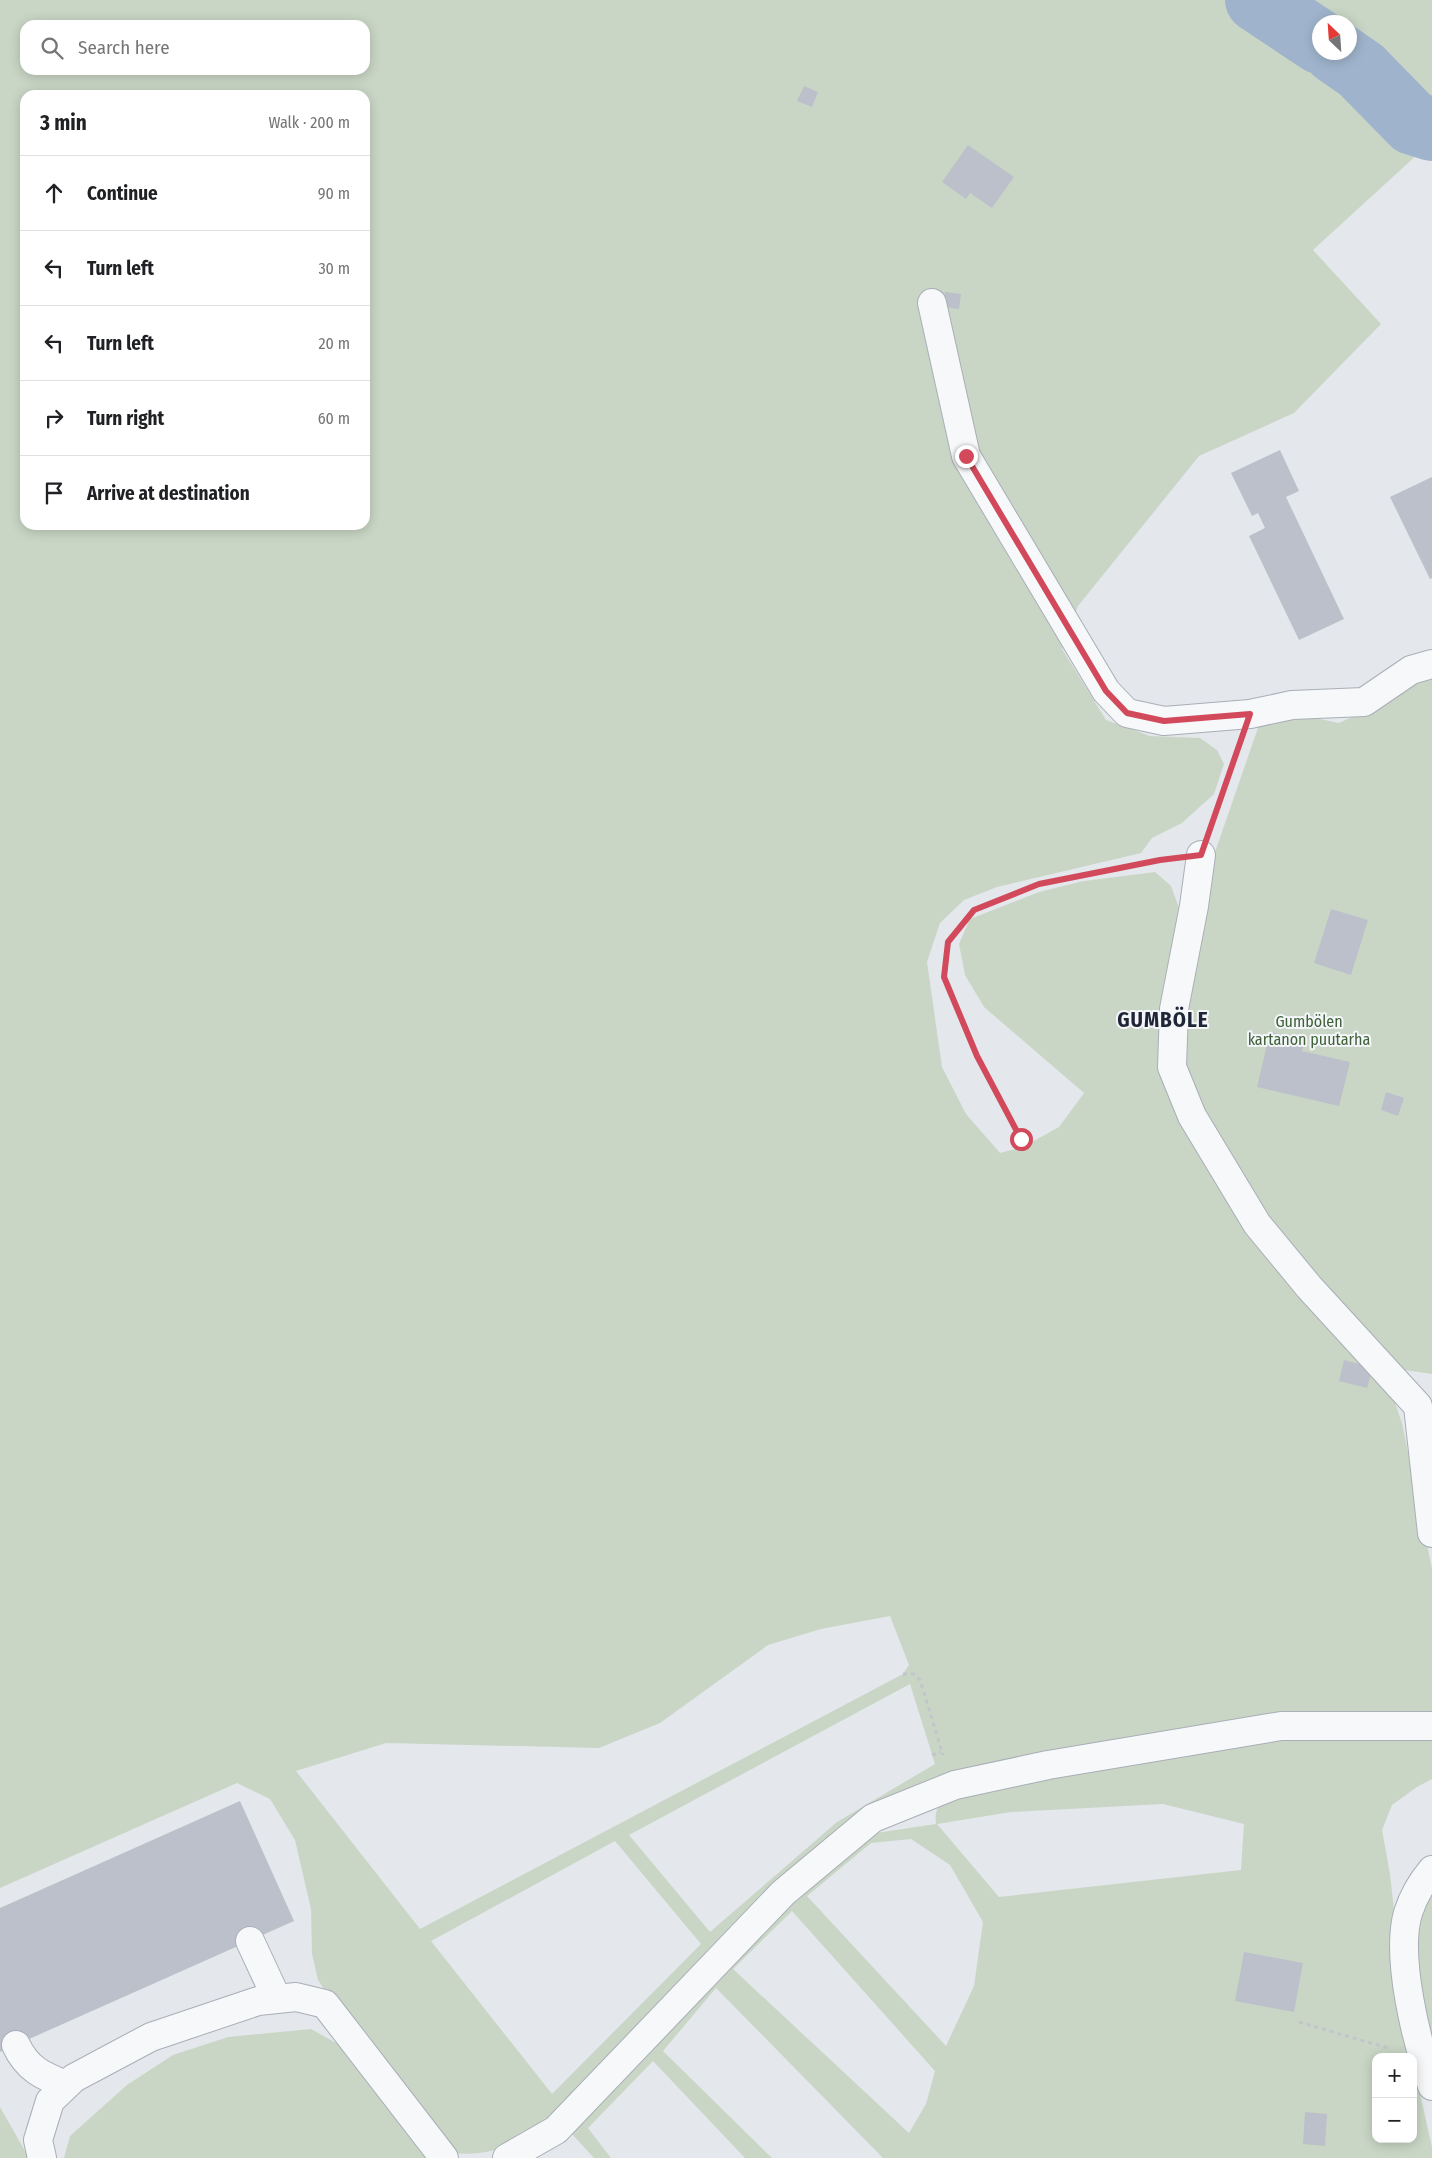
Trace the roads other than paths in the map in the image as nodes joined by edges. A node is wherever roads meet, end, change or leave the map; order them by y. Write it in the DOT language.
graph roads {
  1 [pos="932,303"];
  2 [pos="1432,664"];
  3 [pos="1201,855"];
  4 [pos="1432,1533"];
  5 [pos="1432,1726"];
  6 [pos="1432,1870"];
  7 [pos="250,1941"];
  8 [pos="277,1999"];
  9 [pos="16,2045"];
  10 [pos="66,2086"];
  11 [pos="1432,2086"];
  12 [pos="42,2158"];
  13 [pos="444,2158"];
  14 [pos="507,2158"];
  1 -- 2 [label="street"];
  3 -- 4 [label="street"];
  5 -- 14 [label="street"];
  6 -- 11 [label="street"];
  7 -- 8 [label="street"];
  8 -- 10 [label="street"];
  8 -- 13 [label="street"];
  9 -- 10 [label="street"];
  10 -- 12 [label="street"];
}
